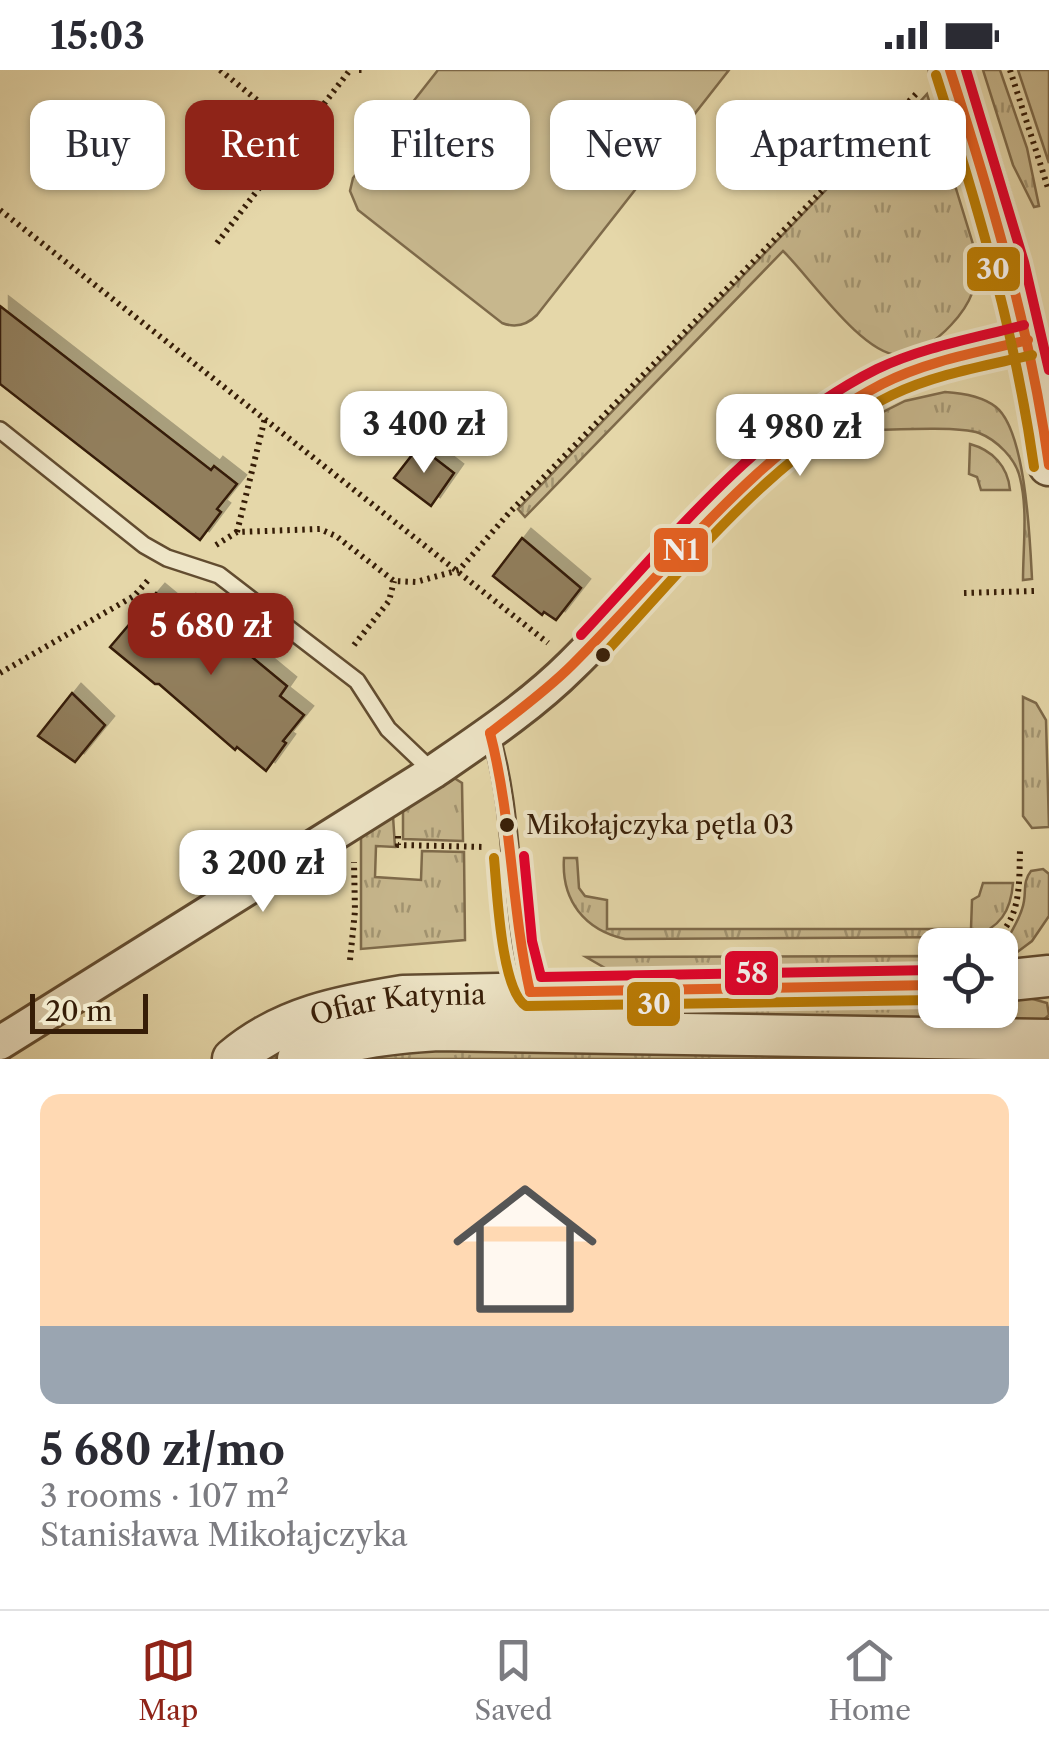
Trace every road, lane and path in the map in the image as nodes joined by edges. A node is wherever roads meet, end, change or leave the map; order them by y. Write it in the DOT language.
graph roads {
  1 [pos="220,70"];
  2 [pos="350,70"];
  3 [pos="1010,70"];
  4 [pos="936,79"];
  5 [pos="257,100"];
  6 [pos="327,100"];
  7 [pos="258,190"];
  8 [pos="1049,191"];
  9 [pos="0,210"];
  10 [pos="217,244"];
  11 [pos="1028,340"];
  12 [pos="265,418"];
  13 [pos="0,430"];
  14 [pos="1049,465"];
  15 [pos="237,532"];
  16 [pos="167,558"];
  17 [pos="459,570"];
  18 [pos="394,581"];
  19 [pos="1035,590"];
  20 [pos="964,594"];
  21 [pos="548,644"];
  22 [pos="338,666"];
  23 [pos="0,673"];
  24 [pos="490,732"];
  25 [pos="433,772"];
  26 [pos="398,828"];
  27 [pos="463,846"];
  28 [pos="1020,850"];
  29 [pos="355,870"];
  30 [pos="1007,928"];
  31 [pos="350,960"];
  32 [pos="1049,976"];
  33 [pos="1018,979"];
  34 [pos="918,984"];
  35 [pos="530,992"];
  36 [pos="1049,1040"];
  37 [pos="0,1043"];
  38 [pos="233,1059"];
  39 [pos="298,1059"];
  1 -- 5 [label="path"];
  2 -- 6 [label="path"];
  3 -- 8 [label="path"];
  4 -- 11 [label="street"];
  4 -- 17 [label="path"];
  7 -- 10 [label="path"];
  9 -- 12 [label="path"];
  11 -- 14 [label="street"];
  11 -- 24 [label="street"];
  12 -- 15 [label="path"];
  12 -- 17 [label="path"];
  13 -- 16 [label="lane"];
  15 -- 16 [label="path"];
  15 -- 18 [label="path"];
  16 -- 22 [label="lane"];
  16 -- 23 [label="path"];
  17 -- 18 [label="path"];
  17 -- 21 [label="path"];
  18 -- 22 [label="path"];
  19 -- 20 [label="path"];
  22 -- 25 [label="lane"];
  24 -- 25 [label="street"];
  24 -- 35 [label="lane"];
  25 -- 37 [label="street"];
  26 -- 27 [label="path"];
  28 -- 30 [label="path"];
  29 -- 31 [label="path"];
  32 -- 33 [label="street"];
  34 -- 35 [label="street, Ofiar Katynia"];
  35 -- 38 [label="street, Ofiar Katynia"];
  36 -- 39 [label="street, Ofiar Katynia"];
}
